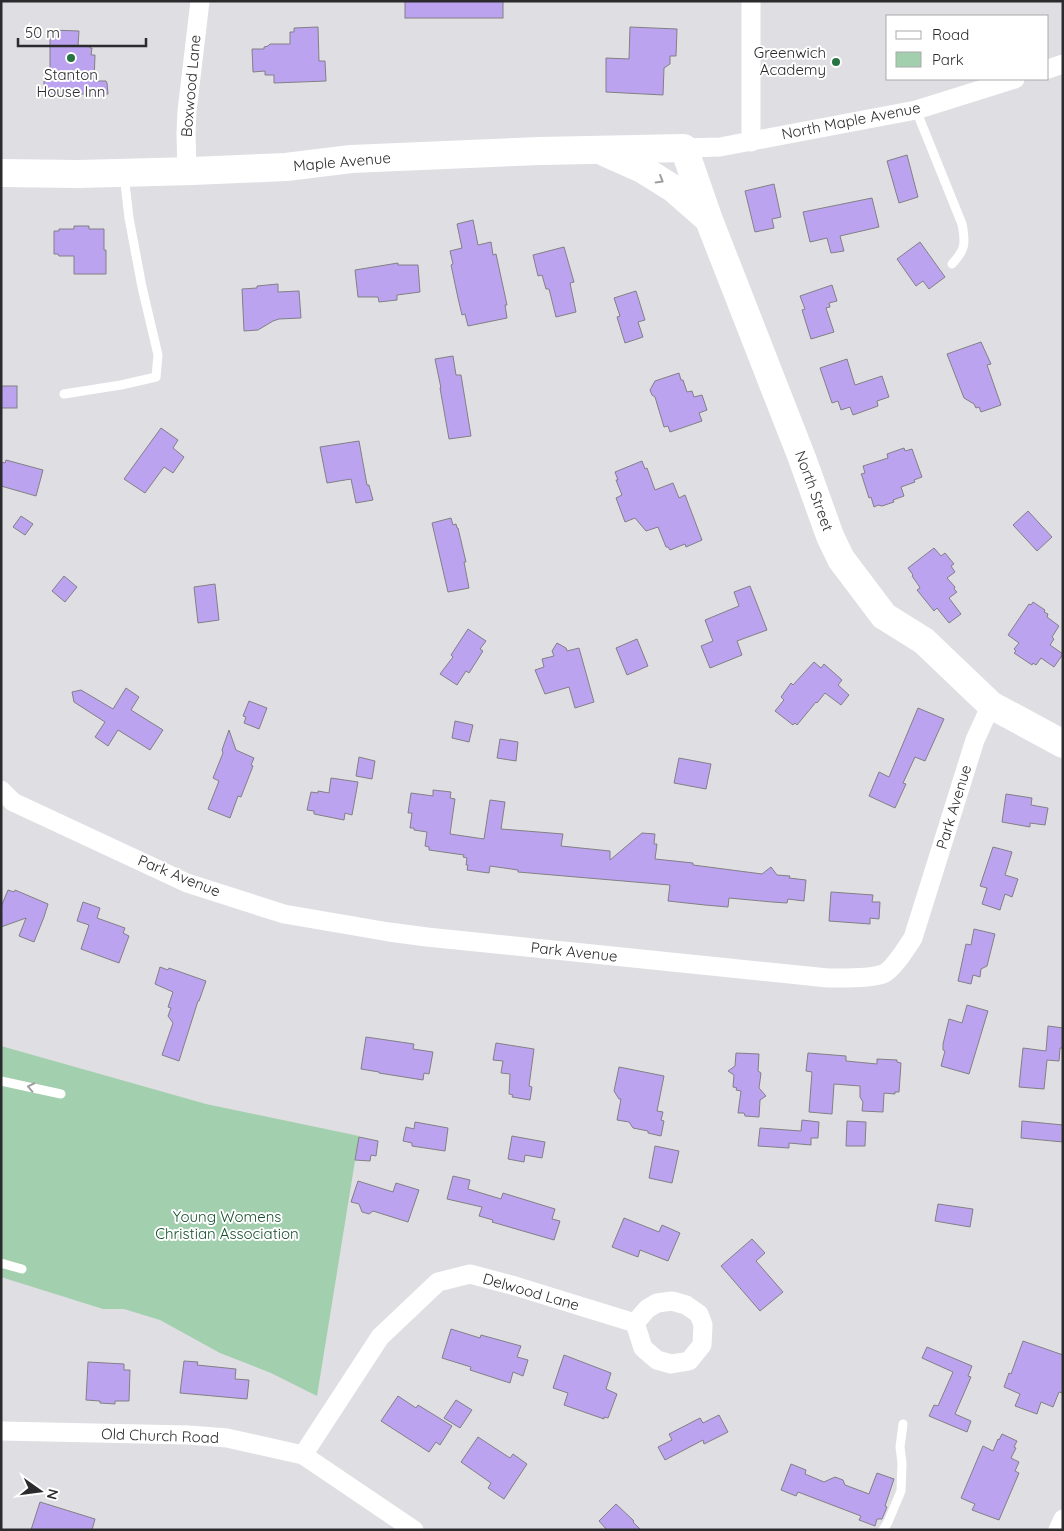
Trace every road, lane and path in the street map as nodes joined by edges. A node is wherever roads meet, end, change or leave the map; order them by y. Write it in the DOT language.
graph roads {
  1 [pos="200,1"];
  2 [pos="751,1"];
  3 [pos="1063,64"];
  4 [pos="1049,69"];
  5 [pos="1012,80"];
  6 [pos="916,110"];
  7 [pos="751,142"];
  8 [pos="684,148"];
  9 [pos="600,150"];
  10 [pos="187,171"];
  11 [pos="124,172"];
  12 [pos="1,173"];
  13 [pos="710,220"];
  14 [pos="952,264"];
  15 [pos="64,394"];
  16 [pos="991,705"];
  17 [pos="1063,744"];
  18 [pos="5,797"];
  19 [pos="1,1080"];
  20 [pos="61,1094"];
  21 [pos="1,1263"];
  22 [pos="22,1269"];
  23 [pos="635,1322"];
  24 [pos="903,1424"];
  25 [pos="1,1431"];
  26 [pos="303,1455"];
  27 [pos="1063,1519"];
  28 [pos="414,1530"];
  29 [pos="883,1530"];
  30 [pos="1058,1530"];
  1 -- 10 [label="street, Boxwood Lane"];
  2 -- 7 [label="street"];
  3 -- 4 [label="street"];
  5 -- 6 [label="street, North Maple Avenue"];
  6 -- 7 [label="street, North Maple Avenue"];
  6 -- 14 [label="lane"];
  7 -- 8 [label="street, North Maple Avenue"];
  8 -- 9 [label="main road, Maple Avenue"];
  8 -- 13 [label="main road, North Street"];
  9 -- 10 [label="main road, Maple Avenue"];
  9 -- 13 [label="main road, one-way"];
  10 -- 11 [label="main road, Maple Avenue"];
  11 -- 12 [label="main road, Maple Avenue"];
  11 -- 15 [label="lane"];
  13 -- 16 [label="main road, North Street"];
  16 -- 17 [label="main road, North Street"];
  16 -- 18 [label="street, Park Avenue"];
  20 -- 19 [label="lane, one-way"];
  21 -- 22 [label="lane"];
  23 -- 26 [label="street, Delwood Lane"];
  24 -- 29 [label="lane"];
  25 -- 26 [label="street, Old Church Road"];
  26 -- 28 [label="street, Old Church Road"];
  27 -- 30 [label="street"];
}
